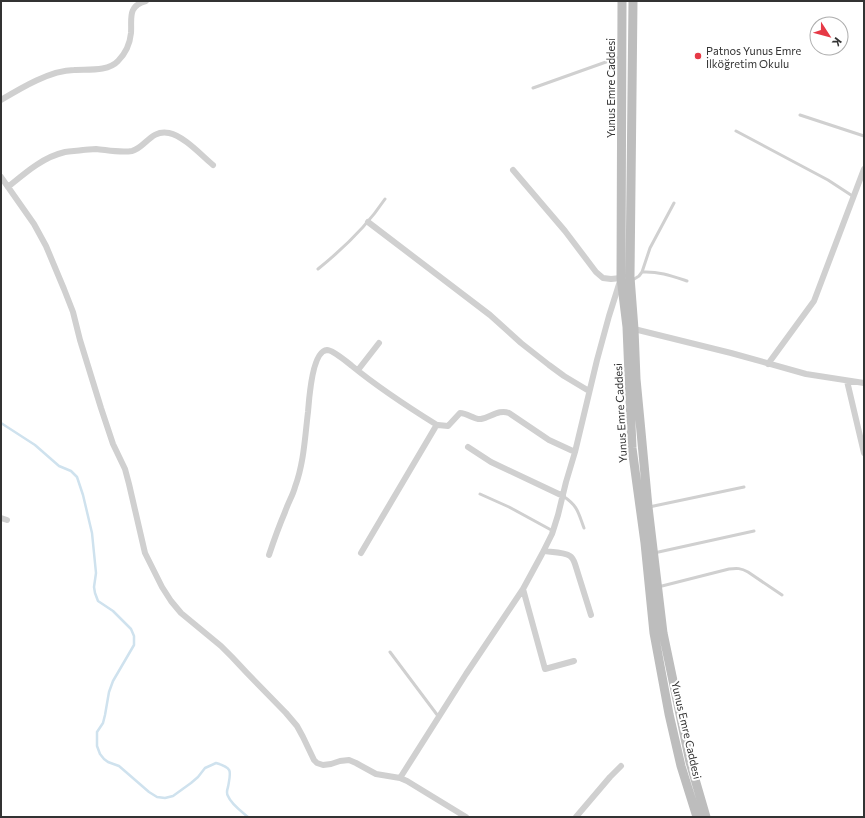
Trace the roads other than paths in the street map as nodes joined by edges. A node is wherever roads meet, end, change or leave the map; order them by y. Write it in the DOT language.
graph roads {
  1 [pos="146,1"];
  2 [pos="622,1"];
  3 [pos="633,1"];
  4 [pos="622,56"];
  5 [pos="533,88"];
  6 [pos="1,100"];
  7 [pos="800,115"];
  8 [pos="736,131"];
  9 [pos="864,136"];
  10 [pos="213,165"];
  11 [pos="864,169"];
  12 [pos="513,170"];
  13 [pos="1,177"];
  14 [pos="8,187"];
  15 [pos="854,197"];
  16 [pos="385,199"];
  17 [pos="674,203"];
  18 [pos="368,222"];
  19 [pos="318,269"];
  20 [pos="642,272"];
  21 [pos="621,278"];
  22 [pos="687,281"];
  23 [pos="630,282"];
  24 [pos="631,328"];
  25 [pos="379,343"];
  26 [pos="768,364"];
  27 [pos="358,370"];
  28 [pos="847,381"];
  29 [pos="864,383"];
  30 [pos="589,391"];
  31 [pos="437,425"];
  32 [pos="468,447"];
  33 [pos="575,452"];
  34 [pos="864,453"];
  35 [pos="744,487"];
  36 [pos="480,494"];
  37 [pos="563,496"];
  38 [pos="648,507"];
  39 [pos="584,528"];
  40 [pos="754,530"];
  41 [pos="553,531"];
  42 [pos="544,551"];
  43 [pos="361,553"];
  44 [pos="653,553"];
  45 [pos="269,555"];
  46 [pos="657,587"];
  47 [pos="524,589"];
  48 [pos="782,595"];
  49 [pos="591,615"];
  50 [pos="390,652"];
  51 [pos="574,661"];
  52 [pos="438,716"];
  53 [pos="621,766"];
  54 [pos="400,778"];
  55 [pos="466,817"];
  56 [pos="576,817"];
  57 [pos="697,817"];
  58 [pos="706,817"];
  1 -- 6 [label="street"];
  2 -- 4 [label="street, Yunus Emre Caddesi"];
  3 -- 23 [label="street, Yunus Emre Caddesi"];
  4 -- 5 [label="lane"];
  4 -- 21 [label="street, Yunus Emre Caddesi"];
  7 -- 9 [label="lane"];
  8 -- 15 [label="lane"];
  10 -- 14 [label="street"];
  11 -- 15 [label="street"];
  12 -- 21 [label="street"];
  13 -- 14 [label="street"];
  14 -- 54 [label="street"];
  15 -- 26 [label="street"];
  16 -- 18 [label="lane"];
  17 -- 20 [label="lane"];
  18 -- 19 [label="lane"];
  18 -- 30 [label="street"];
  20 -- 22 [label="lane"];
  20 -- 23 [label="lane"];
  21 -- 24 [label="street, Yunus Emre Caddesi"];
  21 -- 30 [label="street"];
  23 -- 24 [label="street, Yunus Emre Caddesi"];
  24 -- 26 [label="street"];
  24 -- 38 [label="street, Yunus Emre Caddesi"];
  24 -- 57 [label="street, Yunus Emre Caddesi"];
  25 -- 27 [label="street"];
  26 -- 28 [label="street"];
  27 -- 31 [label="street"];
  27 -- 45 [label="street"];
  28 -- 29 [label="street"];
  28 -- 34 [label="street"];
  30 -- 33 [label="street"];
  31 -- 33 [label="street"];
  31 -- 43 [label="street"];
  32 -- 37 [label="street"];
  33 -- 37 [label="street"];
  35 -- 38 [label="lane"];
  36 -- 41 [label="lane"];
  37 -- 39 [label="lane"];
  37 -- 41 [label="street"];
  38 -- 44 [label="street, Yunus Emre Caddesi"];
  40 -- 44 [label="lane"];
  41 -- 42 [label="street"];
  42 -- 47 [label="street"];
  42 -- 49 [label="street"];
  44 -- 46 [label="street, Yunus Emre Caddesi"];
  46 -- 48 [label="lane"];
  46 -- 58 [label="street, Yunus Emre Caddesi"];
  47 -- 51 [label="street"];
  47 -- 52 [label="street"];
  50 -- 52 [label="lane"];
  52 -- 54 [label="street"];
  53 -- 56 [label="street"];
  54 -- 55 [label="street"];
}
